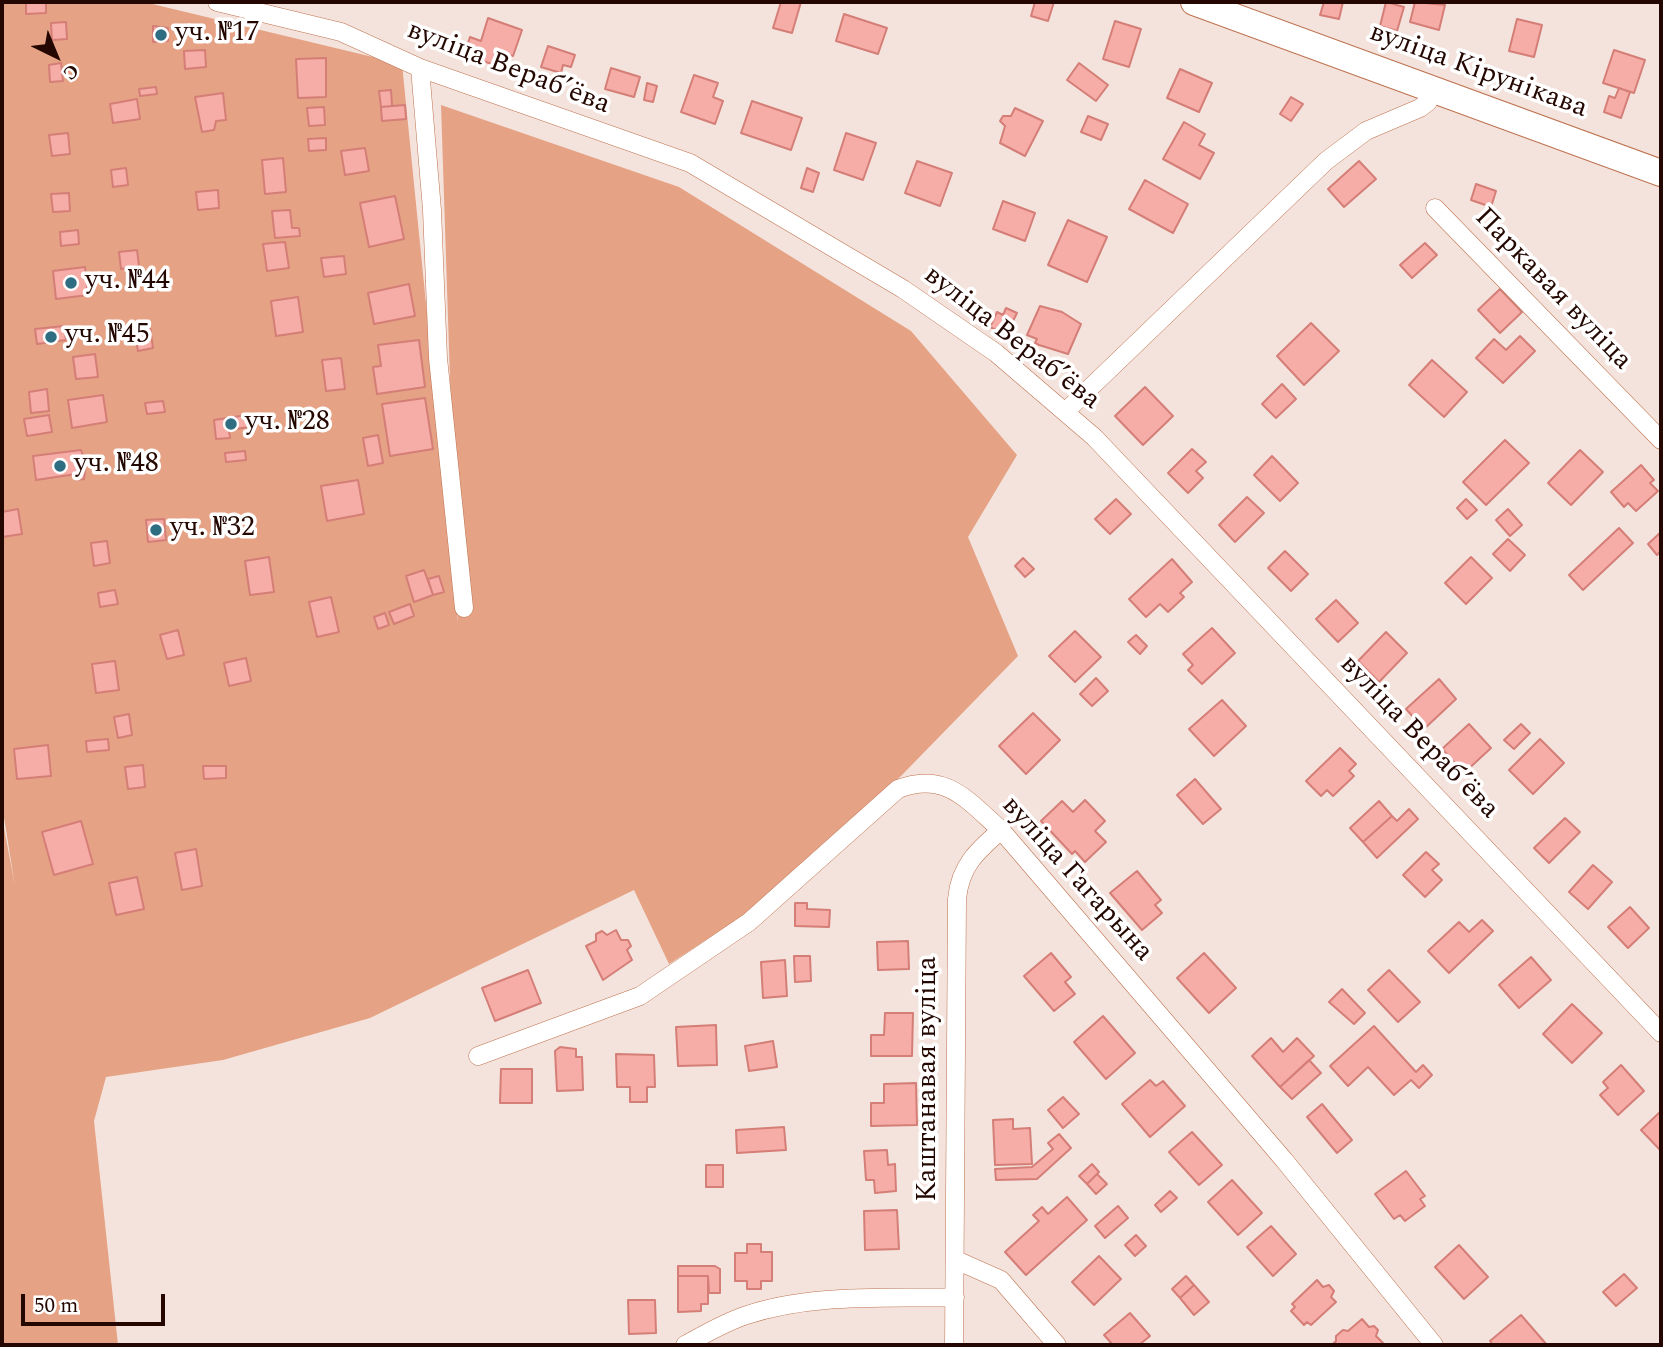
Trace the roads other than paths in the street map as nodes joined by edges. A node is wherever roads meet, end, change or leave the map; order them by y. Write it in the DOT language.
graph roads {
  1 [pos="217,2"];
  2 [pos="1194,2"];
  3 [pos="420,68"];
  4 [pos="1432,88"];
  5 [pos="1661,173"];
  6 [pos="1435,208"];
  7 [pos="1066,411"];
  8 [pos="1661,440"];
  9 [pos="464,608"];
  10 [pos="1001,830"];
  11 [pos="1661,1033"];
  12 [pos="478,1056"];
  13 [pos="956,1260"];
  14 [pos="955,1297"];
  15 [pos="685,1345"];
  16 [pos="954,1345"];
  17 [pos="1057,1345"];
  18 [pos="1434,1345"];
  1 -- 3 [label="street, вуліца Верабʼёва"];
  2 -- 4 [label="street, вуліца Кірунікава"];
  3 -- 7 [label="street, вуліца Верабʼёва"];
  3 -- 9 [label="street"];
  4 -- 5 [label="street, вуліца Кірунікава"];
  4 -- 7 [label="street"];
  6 -- 8 [label="street, Паркавая вуліца"];
  7 -- 11 [label="street, вуліца Верабʼёва"];
  10 -- 12 [label="street, вуліца Гагарына"];
  10 -- 13 [label="street, Каштанавая вуліца"];
  10 -- 18 [label="street, вуліца Гагарына"];
  13 -- 14 [label="street, Каштанавая вуліца"];
  13 -- 17 [label="street"];
  14 -- 15 [label="street"];
  14 -- 16 [label="street, Каштанавая вуліца"];
}
